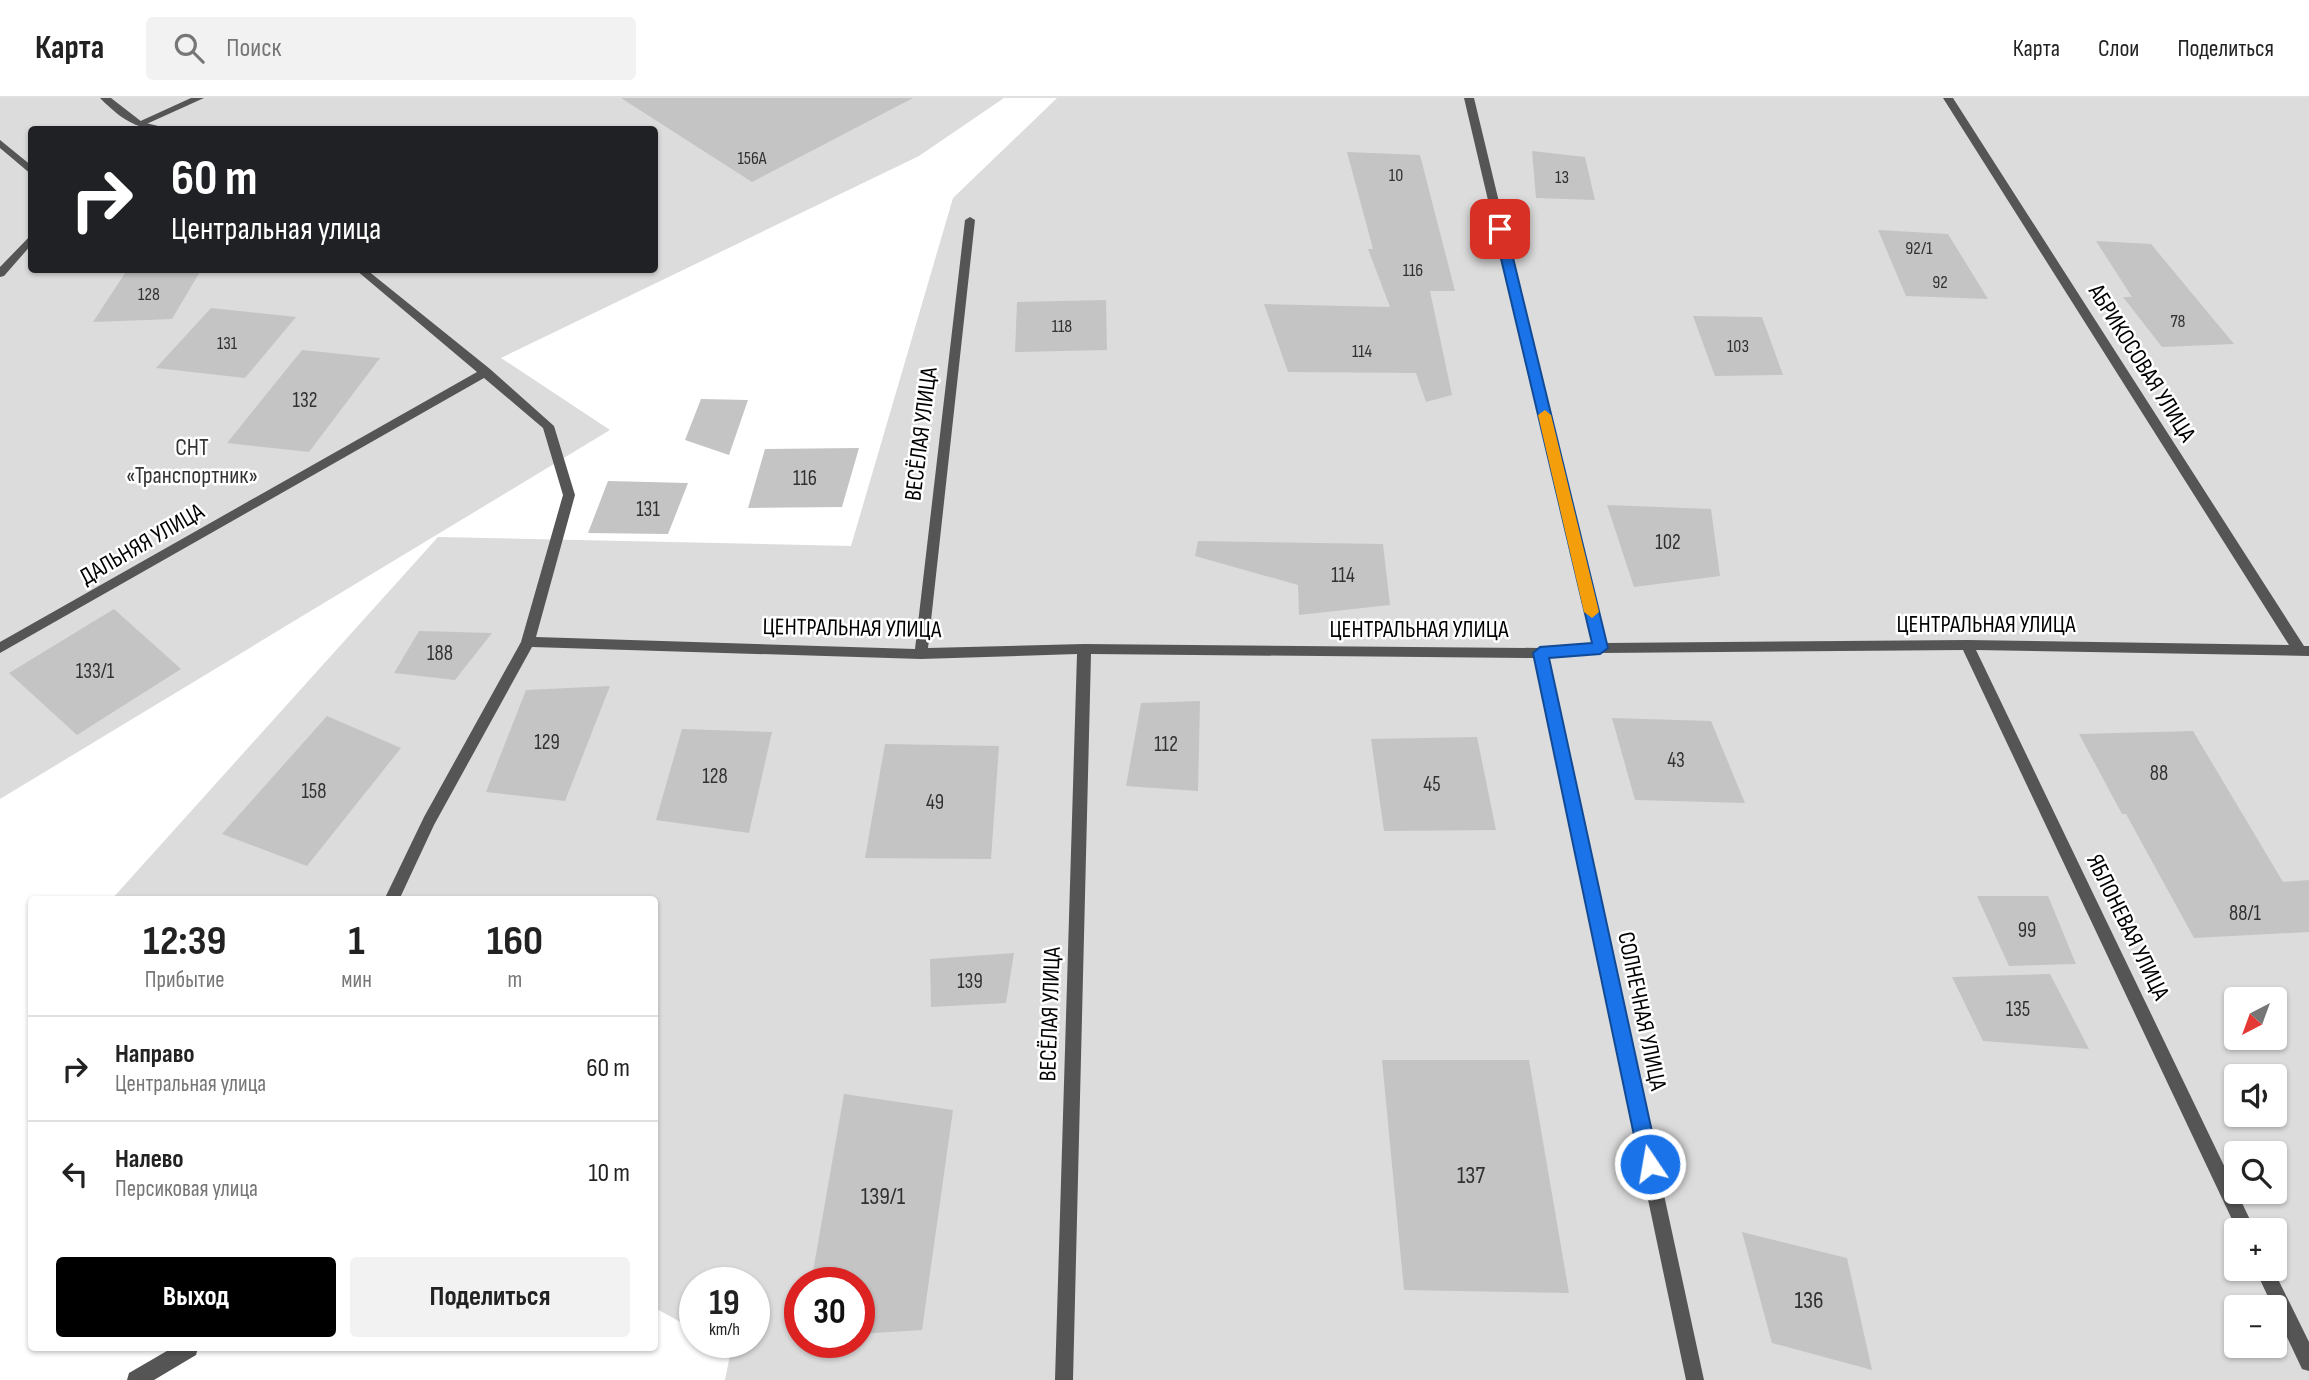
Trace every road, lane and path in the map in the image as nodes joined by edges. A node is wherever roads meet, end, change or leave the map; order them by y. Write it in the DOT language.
graph roads {
  1 [pos="106,98"];
  2 [pos="199,98"];
  3 [pos="1469,98"];
  4 [pos="1948,98"];
  5 [pos="135,126"];
  6 [pos="138,126"];
  7 [pos="0,143"];
  8 [pos="28,168"];
  9 [pos="970,220"];
  10 [pos="28,242"];
  11 [pos="365,273"];
  12 [pos="0,274"];
  13 [pos="486,372"];
  14 [pos="528,642"];
  15 [pos="1967,645"];
  16 [pos="0,648"];
  17 [pos="1600,648"];
  18 [pos="1084,649"];
  19 [pos="2304,651"];
  20 [pos="1540,653"];
  21 [pos="921,654"];
  22 [pos="393,896"];
  23 [pos="2240,1218"];
  24 [pos="2270,1281"];
  25 [pos="184,1351"];
  26 [pos="2309,1362"];
  27 [pos="136,1380"];
  28 [pos="1064,1380"];
  29 [pos="1695,1380"];
  1 -- 5 [label="street"];
  2 -- 6 [label="street"];
  3 -- 17 [label="street"];
  4 -- 19 [label="street, АБРИКОСОВАЯ УЛИЦА"];
  7 -- 8 [label="street"];
  9 -- 21 [label="street, ВЕСЁЛАЯ УЛИЦА"];
  10 -- 12 [label="street"];
  11 -- 13 [label="street"];
  13 -- 14 [label="street"];
  13 -- 16 [label="street, ДАЛЬНЯЯ УЛИЦА"];
  14 -- 21 [label="street, ЦЕНТРАЛЬНАЯ УЛИЦА"];
  14 -- 22 [label="street"];
  15 -- 17 [label="street, ЦЕНТРАЛЬНАЯ УЛИЦА"];
  15 -- 19 [label="street, ЦЕНТРАЛЬНАЯ УЛИЦА"];
  15 -- 23 [label="street, ЯБЛОНЕВАЯ УЛИЦА"];
  17 -- 20 [label="street, ЦЕНТРАЛЬНАЯ УЛИЦА"];
  18 -- 20 [label="street, ЦЕНТРАЛЬНАЯ УЛИЦА"];
  18 -- 21 [label="street, ЦЕНТРАЛЬНАЯ УЛИЦА"];
  18 -- 28 [label="street, ВЕСЁЛАЯ УЛИЦА"];
  20 -- 29 [label="street, СОЛНЕЧНАЯ УЛИЦА"];
  24 -- 26 [label="street"];
  25 -- 27 [label="street"];
}
